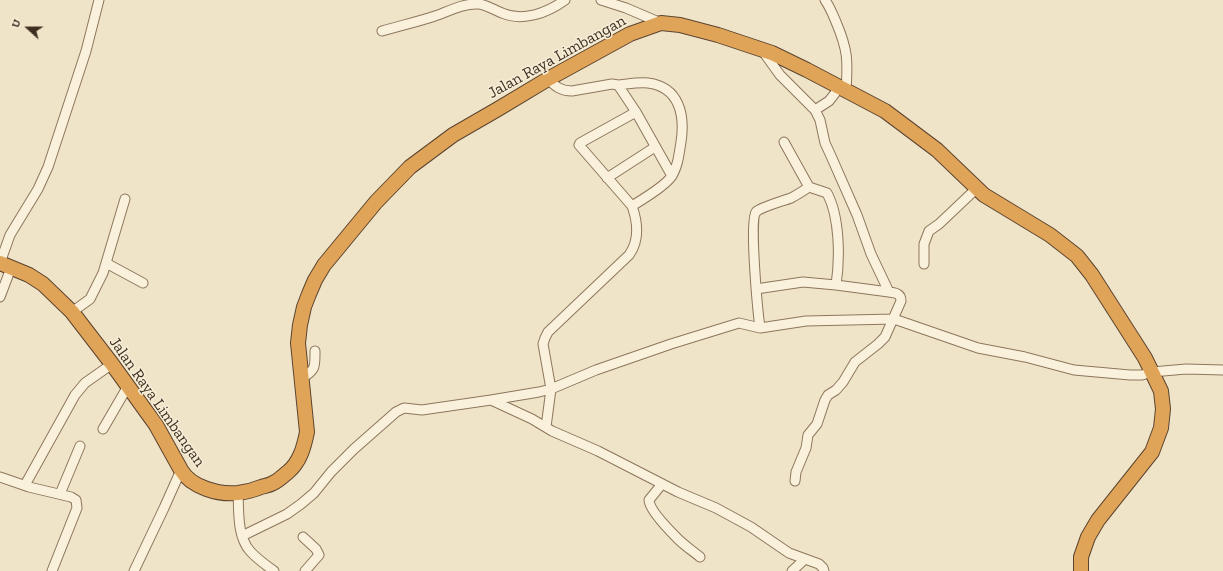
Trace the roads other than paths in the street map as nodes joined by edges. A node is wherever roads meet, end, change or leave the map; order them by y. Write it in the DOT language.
graph roads {
  1 [pos="99,0"];
  2 [pos="565,0"];
  3 [pos="601,0"];
  4 [pos="825,0"];
  5 [pos="478,2"];
  6 [pos="661,23"];
  7 [pos="382,31"];
  8 [pos="762,50"];
  9 [pos="548,79"];
  10 [pos="618,85"];
  11 [pos="843,89"];
  12 [pos="815,110"];
  13 [pos="636,112"];
  14 [pos="784,142"];
  15 [pos="656,147"];
  16 [pos="672,176"];
  17 [pos="607,178"];
  18 [pos="809,187"];
  19 [pos="977,188"];
  20 [pos="125,199"];
  21 [pos="632,206"];
  22 [pos="106,263"];
  23 [pos="4,264"];
  24 [pos="924,264"];
  25 [pos="143,283"];
  26 [pos="836,286"];
  27 [pos="756,289"];
  28 [pos="889,292"];
  29 [pos="0,297"];
  30 [pos="72,312"];
  31 [pos="894,319"];
  32 [pos="760,328"];
  33 [pos="315,351"];
  34 [pos="112,364"];
  35 [pos="1223,370"];
  36 [pos="1152,372"];
  37 [pos="301,379"];
  38 [pos="128,386"];
  39 [pos="551,389"];
  40 [pos="491,400"];
  41 [pos="546,427"];
  42 [pos="103,429"];
  43 [pos="80,446"];
  44 [pos="181,470"];
  45 [pos="0,477"];
  46 [pos="795,481"];
  47 [pos="662,484"];
  48 [pos="25,485"];
  49 [pos="238,493"];
  50 [pos="60,494"];
  51 [pos="242,536"];
  52 [pos="303,536"];
  53 [pos="700,557"];
  54 [pos="806,559"];
  55 [pos="52,571"];
  56 [pos="134,571"];
  57 [pos="274,571"];
  58 [pos="305,571"];
  59 [pos="792,571"];
  60 [pos="824,571"];
  61 [pos="1081,571"];
  1 -- 23 [label="street"];
  2 -- 5 [label="street"];
  3 -- 6 [label="street"];
  4 -- 11 [label="street"];
  5 -- 7 [label="street"];
  6 -- 8 [label="highway, Jalan Raya Limbangan"];
  6 -- 9 [label="highway, Jalan Raya Limbangan"];
  8 -- 11 [label="highway, Jalan Raya Limbangan"];
  8 -- 12 [label="street"];
  9 -- 10 [label="street"];
  9 -- 37 [label="highway, Jalan Raya Limbangan"];
  10 -- 13 [label="street"];
  10 -- 16 [label="street"];
  11 -- 12 [label="street"];
  11 -- 19 [label="highway, Jalan Raya Limbangan"];
  12 -- 28 [label="street"];
  13 -- 15 [label="street"];
  13 -- 17 [label="street"];
  14 -- 18 [label="street"];
  15 -- 16 [label="street"];
  15 -- 17 [label="street"];
  16 -- 21 [label="street"];
  17 -- 21 [label="street"];
  18 -- 26 [label="street"];
  18 -- 27 [label="street"];
  19 -- 24 [label="street"];
  19 -- 36 [label="highway, Jalan Raya Limbangan"];
  20 -- 22 [label="street"];
  21 -- 39 [label="street"];
  22 -- 25 [label="street"];
  22 -- 30 [label="street"];
  23 -- 29 [label="street"];
  23 -- 30 [label="highway, Jalan Raya Limbangan"];
  26 -- 27 [label="street"];
  26 -- 28 [label="street"];
  27 -- 32 [label="street"];
  28 -- 31 [label="street"];
  30 -- 34 [label="highway, Jalan Raya Limbangan"];
  31 -- 32 [label="street"];
  31 -- 36 [label="street"];
  31 -- 46 [label="street"];
  32 -- 39 [label="street"];
  33 -- 37 [label="street"];
  34 -- 38 [label="highway, Jalan Raya Limbangan"];
  34 -- 48 [label="street"];
  35 -- 36 [label="street"];
  36 -- 61 [label="highway, Jalan Raya Limbangan"];
  37 -- 49 [label="highway, Jalan Raya Limbangan"];
  38 -- 42 [label="street"];
  38 -- 44 [label="highway, Jalan Raya Limbangan"];
  39 -- 40 [label="street"];
  39 -- 41 [label="street"];
  40 -- 41 [label="street"];
  40 -- 51 [label="street"];
  41 -- 47 [label="street"];
  43 -- 50 [label="street"];
  44 -- 49 [label="highway, Jalan Raya Limbangan"];
  44 -- 56 [label="street"];
  45 -- 48 [label="street"];
  47 -- 53 [label="street"];
  47 -- 54 [label="street"];
  48 -- 50 [label="street"];
  49 -- 51 [label="street"];
  50 -- 55 [label="street"];
  51 -- 57 [label="street"];
  52 -- 58 [label="street"];
  54 -- 59 [label="street"];
  54 -- 60 [label="street"];
}
